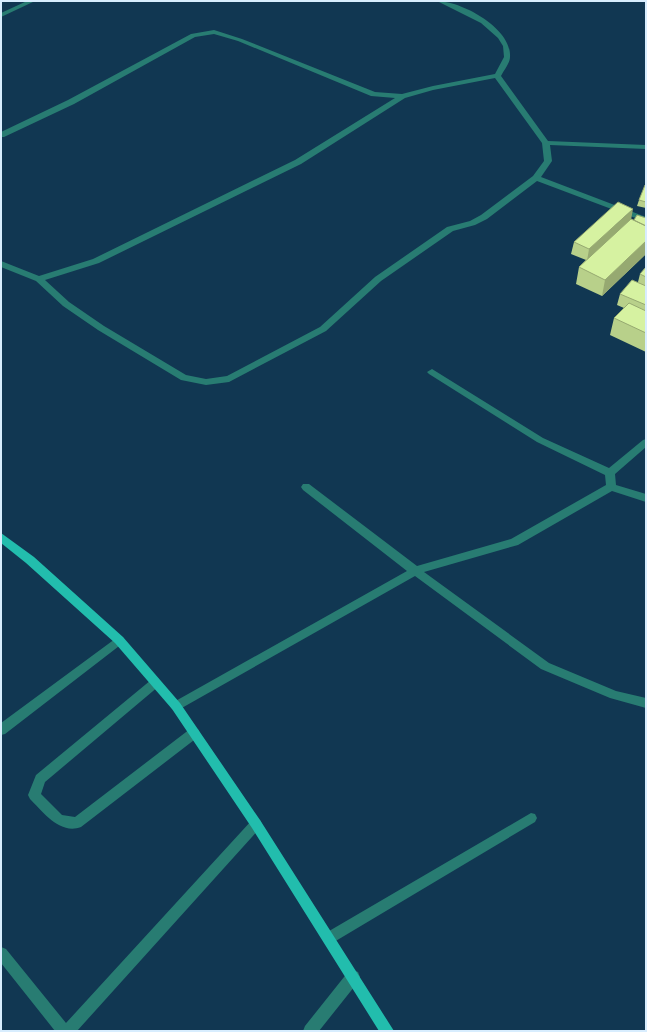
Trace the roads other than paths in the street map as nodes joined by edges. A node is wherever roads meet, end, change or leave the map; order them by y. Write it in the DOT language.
graph roads {
  1 [pos="32,1"];
  2 [pos="440,1"];
  3 [pos="1,15"];
  4 [pos="497,76"];
  5 [pos="402,96"];
  6 [pos="1,135"];
  7 [pos="546,143"];
  8 [pos="646,147"];
  9 [pos="536,178"];
  10 [pos="646,220"];
  11 [pos="1,264"];
  12 [pos="39,279"];
  13 [pos="432,372"];
  14 [pos="646,442"];
  15 [pos="610,473"];
  16 [pos="306,487"];
  17 [pos="611,487"];
  18 [pos="646,498"];
  19 [pos="1,537"];
  20 [pos="415,571"];
  21 [pos="119,640"];
  22 [pos="155,683"];
  23 [pos="646,703"];
  24 [pos="176,706"];
  25 [pos="1,730"];
  26 [pos="194,733"];
  27 [pos="531,818"];
  28 [pos="256,824"];
  29 [pos="328,938"];
  30 [pos="1,953"];
  31 [pos="353,977"];
  32 [pos="64,1031"];
  33 [pos="68,1031"];
  34 [pos="310,1031"];
  35 [pos="387,1031"];
  1 -- 3 [label="street"];
  2 -- 4 [label="street"];
  4 -- 5 [label="street"];
  4 -- 7 [label="street"];
  5 -- 6 [label="street"];
  5 -- 12 [label="street"];
  7 -- 8 [label="street"];
  7 -- 9 [label="street"];
  9 -- 10 [label="street"];
  9 -- 12 [label="street"];
  11 -- 12 [label="street"];
  13 -- 15 [label="street"];
  14 -- 15 [label="street"];
  15 -- 17 [label="street"];
  16 -- 20 [label="street"];
  17 -- 18 [label="street"];
  17 -- 20 [label="street"];
  19 -- 21 [label="main road"];
  20 -- 23 [label="street"];
  20 -- 24 [label="street"];
  21 -- 22 [label="main road"];
  21 -- 25 [label="street"];
  22 -- 24 [label="main road"];
  22 -- 26 [label="street"];
  24 -- 26 [label="main road"];
  26 -- 28 [label="main road"];
  27 -- 29 [label="street"];
  28 -- 29 [label="main road"];
  28 -- 33 [label="street"];
  29 -- 31 [label="main road"];
  30 -- 32 [label="street"];
  31 -- 34 [label="street"];
  31 -- 35 [label="main road"];
}
